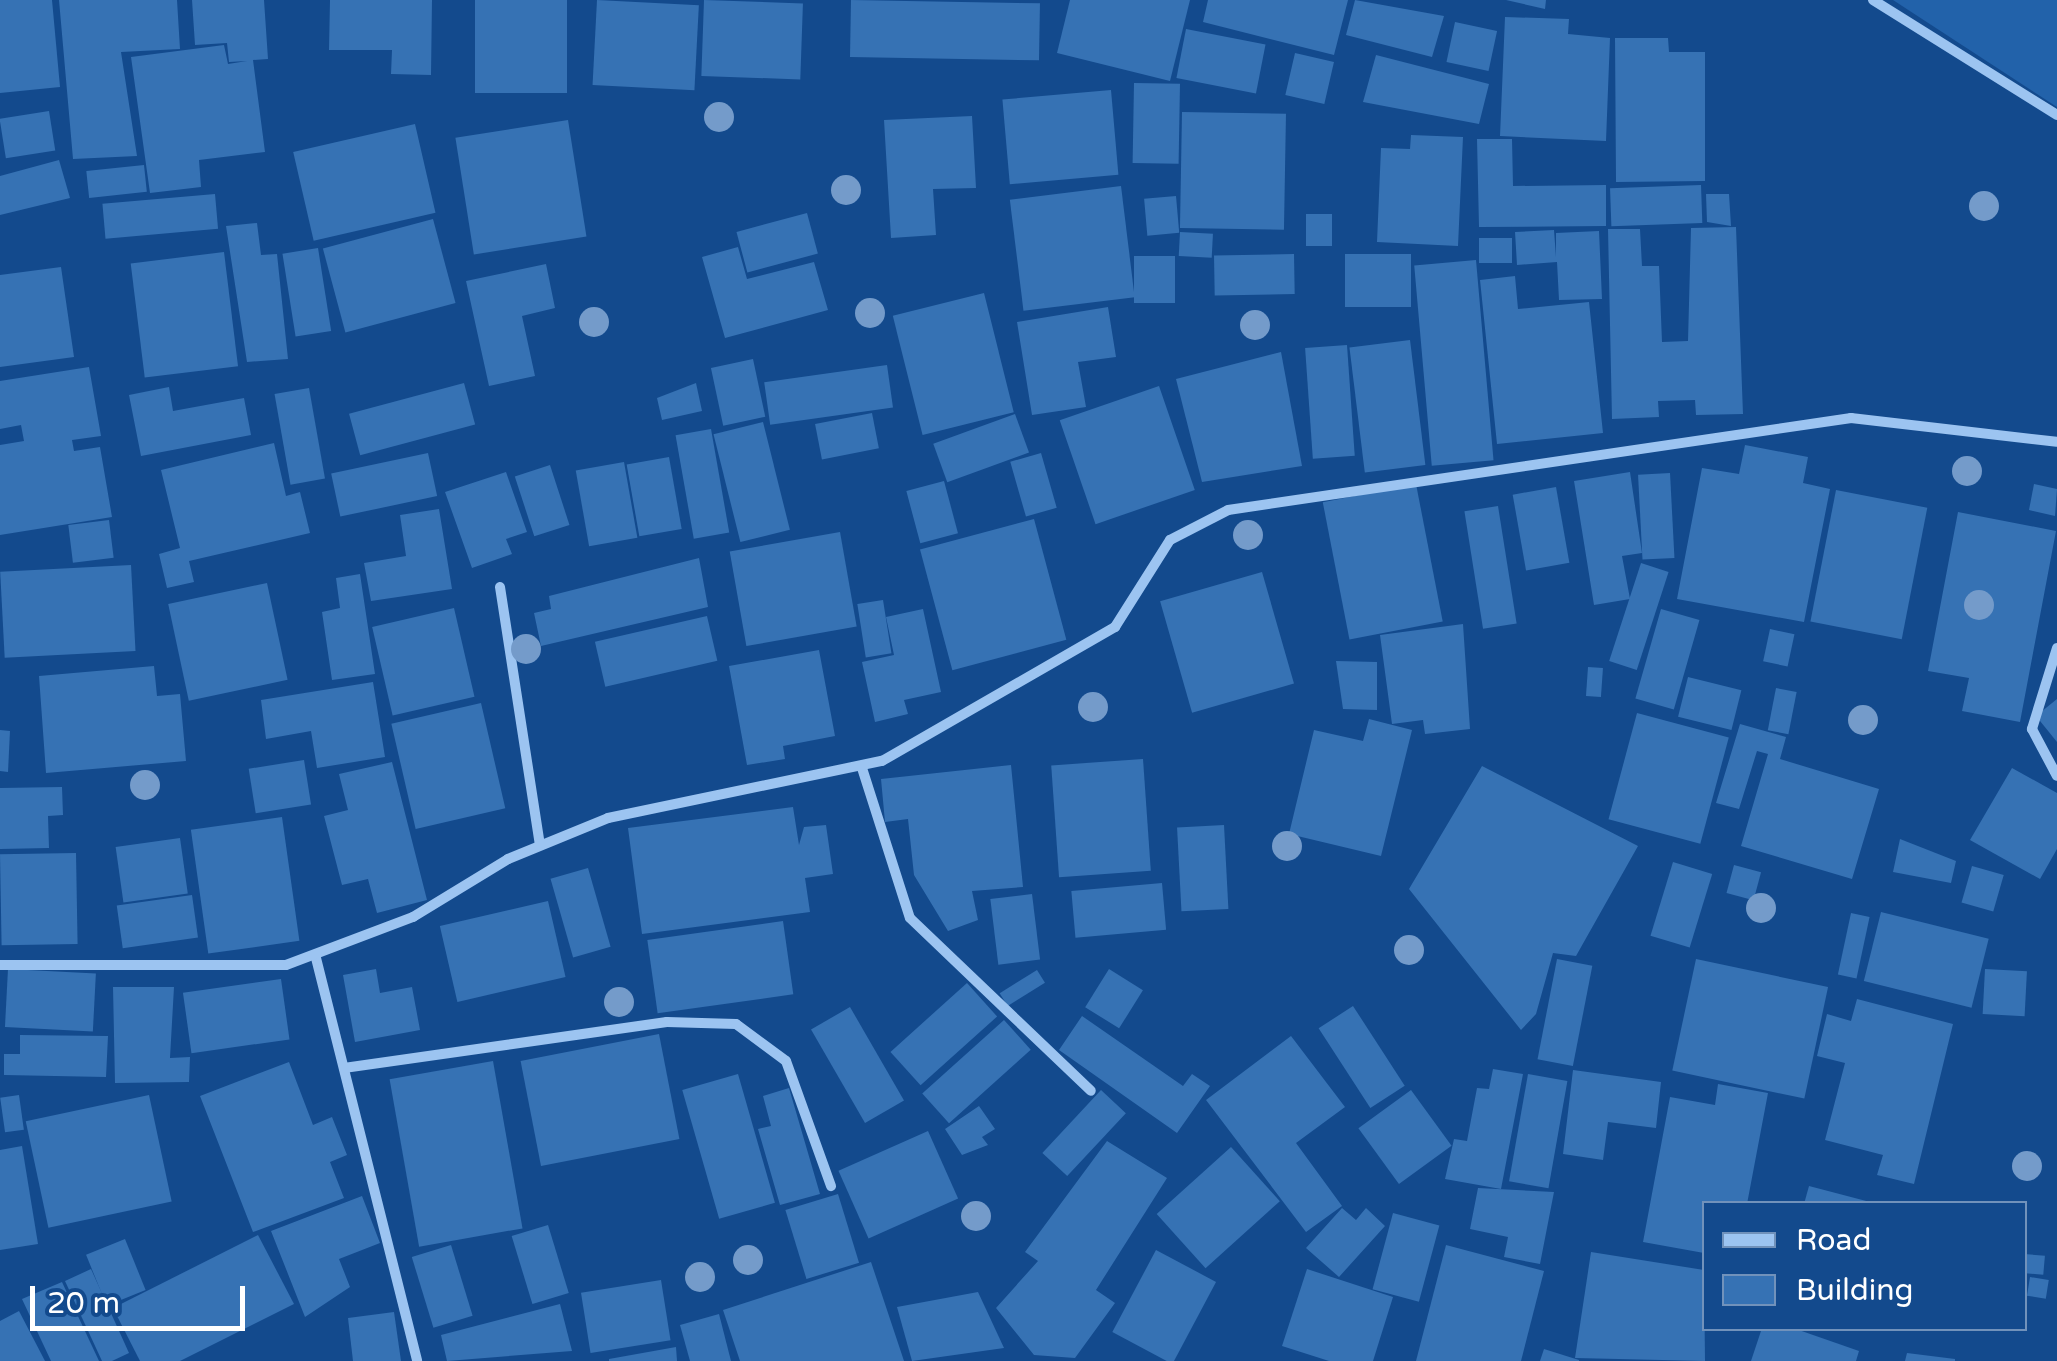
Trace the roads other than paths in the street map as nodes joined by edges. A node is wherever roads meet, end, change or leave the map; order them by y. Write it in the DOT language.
graph roads {
  1 [pos="1872,0"];
  2 [pos="2057,114"];
  3 [pos="2057,442"];
  4 [pos="500,587"];
  5 [pos="2057,648"];
  6 [pos="862,768"];
  7 [pos="2057,776"];
  8 [pos="540,844"];
  9 [pos="316,958"];
  10 [pos="0,965"];
  11 [pos="344,1068"];
  12 [pos="1090,1091"];
  13 [pos="831,1186"];
  14 [pos="416,1361"];
  1 -- 2 [label="street"];
  3 -- 6 [label="street"];
  4 -- 8 [label="street"];
  5 -- 7 [label="street"];
  6 -- 8 [label="street"];
  6 -- 12 [label="street"];
  8 -- 9 [label="street"];
  9 -- 10 [label="street"];
  9 -- 11 [label="street"];
  11 -- 13 [label="street"];
  11 -- 14 [label="street"];
}
